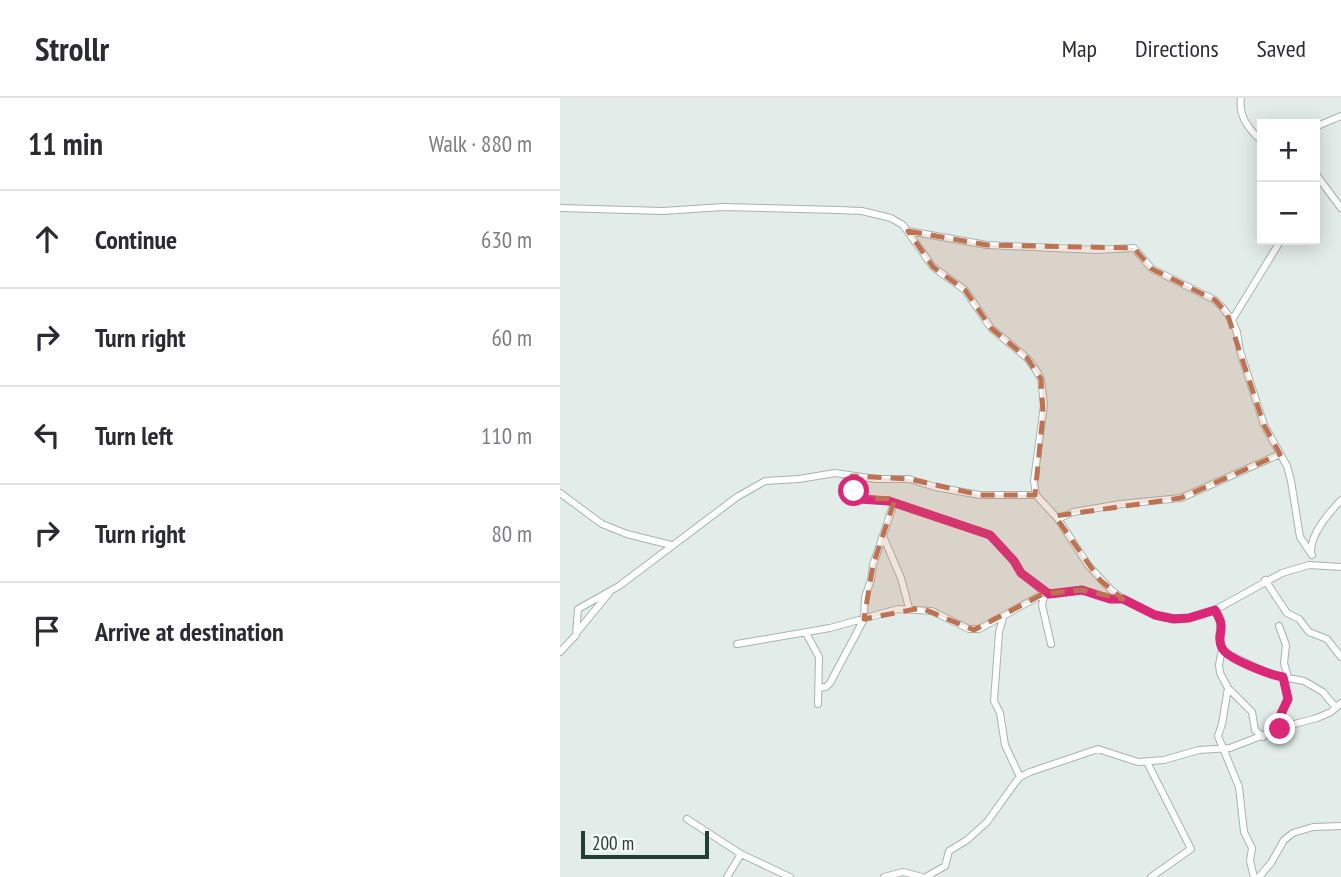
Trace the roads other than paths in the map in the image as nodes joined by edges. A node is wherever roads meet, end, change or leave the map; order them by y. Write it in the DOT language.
graph roads {
  1 [pos="1241,98"];
  2 [pos="1341,116"];
  3 [pos="1320,125"];
  4 [pos="1257,136"];
  5 [pos="1320,180"];
  6 [pos="560,208"];
  7 [pos="1341,208"];
  8 [pos="908,231"];
  9 [pos="1278,245"];
  10 [pos="1231,320"];
  11 [pos="1280,454"];
  12 [pos="852,476"];
  13 [pos="560,493"];
  14 [pos="1036,495"];
  15 [pos="1341,500"];
  16 [pos="894,503"];
  17 [pos="1058,519"];
  18 [pos="883,536"];
  19 [pos="671,545"];
  20 [pos="1312,555"];
  21 [pos="1317,564"];
  22 [pos="1341,567"];
  23 [pos="1265,580"];
  24 [pos="613,589"];
  25 [pos="1045,593"];
  26 [pos="1123,599"];
  27 [pos="909,608"];
  28 [pos="1215,610"];
  29 [pos="1003,617"];
  30 [pos="864,619"];
  31 [pos="1279,626"];
  32 [pos="806,633"];
  33 [pos="576,635"];
  34 [pos="737,644"];
  35 [pos="1051,644"];
  36 [pos="1222,649"];
  37 [pos="560,652"];
  38 [pos="1341,657"];
  39 [pos="1285,677"];
  40 [pos="818,688"];
  41 [pos="1228,688"];
  42 [pos="818,704"];
  43 [pos="1339,706"];
  44 [pos="1280,729"];
  45 [pos="1263,737"];
  46 [pos="1224,747"];
  47 [pos="1147,762"];
  48 [pos="1020,777"];
  49 [pos="687,819"];
  50 [pos="1341,826"];
  51 [pos="741,854"];
  52 [pos="727,877"];
  53 [pos="790,877"];
  54 [pos="884,877"];
  55 [pos="924,877"];
  56 [pos="1152,877"];
  57 [pos="1257,877"];
  1 -- 4 [label="street"];
  2 -- 3 [label="street"];
  5 -- 7 [label="street"];
  6 -- 8 [label="street"];
  8 -- 10 [label="street"];
  8 -- 14 [label="street"];
  9 -- 10 [label="street"];
  10 -- 11 [label="street"];
  11 -- 17 [label="street"];
  11 -- 20 [label="street"];
  12 -- 14 [label="street"];
  12 -- 16 [label="street"];
  12 -- 19 [label="street"];
  13 -- 19 [label="street"];
  14 -- 17 [label="street"];
  15 -- 20 [label="street"];
  16 -- 18 [label="street"];
  16 -- 25 [label="street"];
  17 -- 26 [label="street"];
  18 -- 27 [label="street"];
  18 -- 30 [label="street"];
  19 -- 24 [label="street"];
  20 -- 21 [label="street"];
  21 -- 22 [label="street"];
  21 -- 23 [label="street"];
  23 -- 28 [label="street"];
  23 -- 38 [label="street"];
  24 -- 33 [label="street"];
  24 -- 33 [label="street"];
  25 -- 26 [label="street"];
  25 -- 29 [label="street"];
  25 -- 35 [label="street"];
  26 -- 28 [label="street"];
  27 -- 29 [label="street"];
  27 -- 30 [label="street"];
  28 -- 36 [label="street"];
  29 -- 48 [label="street"];
  30 -- 32 [label="street"];
  30 -- 40 [label="street"];
  31 -- 39 [label="street"];
  32 -- 34 [label="street"];
  32 -- 40 [label="street"];
  33 -- 37 [label="street"];
  36 -- 39 [label="street"];
  36 -- 41 [label="street"];
  39 -- 43 [label="street"];
  39 -- 44 [label="street"];
  40 -- 42 [label="street"];
  41 -- 45 [label="street"];
  41 -- 46 [label="street"];
  43 -- 44 [label="street"];
  44 -- 45 [label="street"];
  45 -- 46 [label="street"];
  46 -- 47 [label="street"];
  46 -- 57 [label="street"];
  47 -- 48 [label="street"];
  47 -- 56 [label="street"];
  48 -- 55 [label="street"];
  49 -- 51 [label="street"];
  50 -- 57 [label="street"];
  51 -- 52 [label="street"];
  51 -- 53 [label="street"];
  54 -- 55 [label="street"];
}
